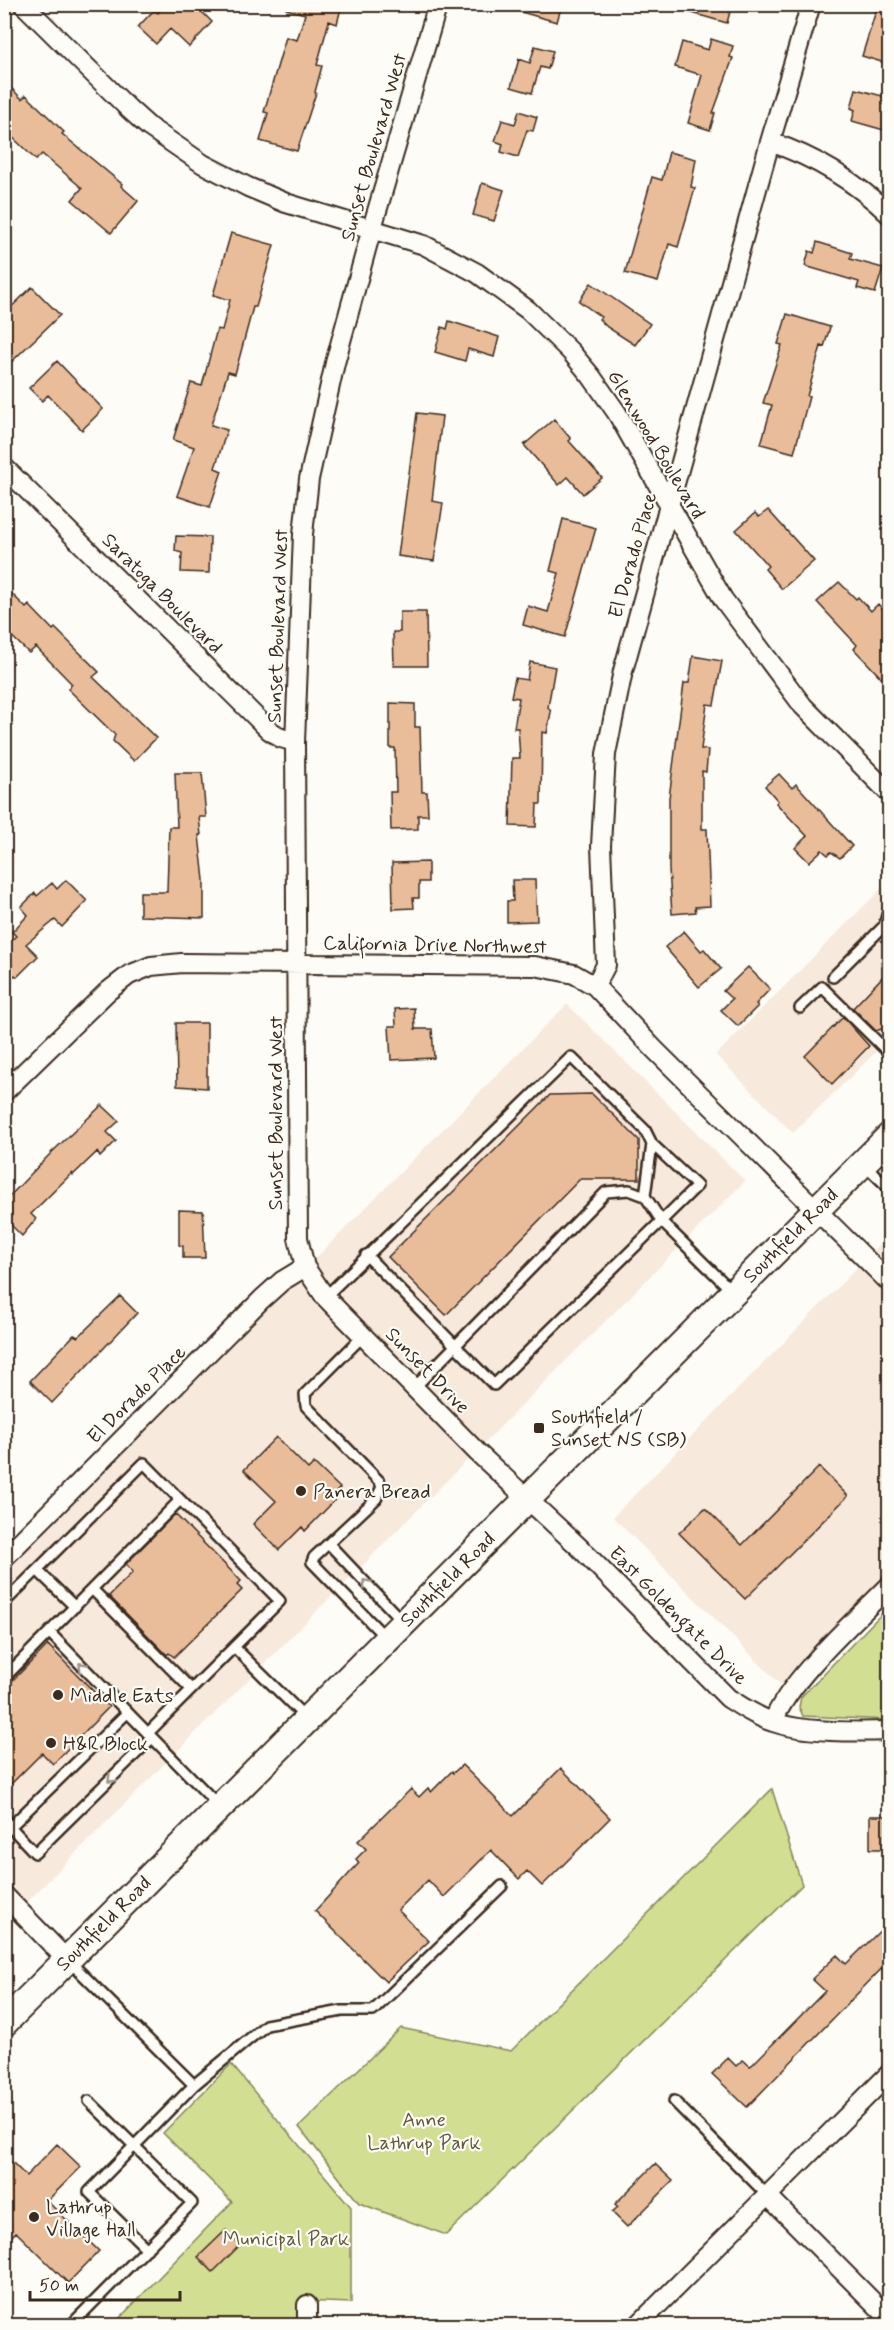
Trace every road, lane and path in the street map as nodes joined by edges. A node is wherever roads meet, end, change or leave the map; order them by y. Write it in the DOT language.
graph roads {
  1 [pos="23,4"];
  2 [pos="438,4"];
  3 [pos="811,4"];
  4 [pos="770,142"];
  5 [pos="890,215"];
  6 [pos="372,228"];
  7 [pos="4,467"];
  8 [pos="669,504"];
  9 [pos="295,742"];
  10 [pos="890,794"];
  11 [pos="890,905"];
  12 [pos="887,929"];
  13 [pos="296,965"];
  14 [pos="833,977"];
  15 [pos="595,986"];
  16 [pos="801,1008"];
  17 [pos="890,1054"];
  18 [pos="4,1092"];
  19 [pos="890,1136"];
  20 [pos="652,1144"];
  21 [pos="863,1163"];
  22 [pos="890,1189"];
  23 [pos="645,1196"];
  24 [pos="816,1210"];
  25 [pos="662,1222"];
  26 [pos="366,1255"];
  27 [pos="305,1267"];
  28 [pos="890,1283"];
  29 [pos="733,1292"];
  30 [pos="325,1297"];
  31 [pos="363,1336"];
  32 [pos="456,1346"];
  33 [pos="414,1388"];
  34 [pos="528,1497"];
  35 [pos="180,1500"];
  36 [pos="329,1544"];
  37 [pos="4,1558"];
  38 [pos="37,1570"];
  39 [pos="890,1585"];
  40 [pos="92,1589"];
  41 [pos="4,1603"];
  42 [pos="75,1607"];
  43 [pos="395,1631"];
  44 [pos="50,1633"];
  45 [pos="234,1647"];
  46 [pos="4,1678"];
  47 [pos="191,1689"];
  48 [pos="127,1713"];
  49 [pos="307,1720"];
  50 [pos="773,1722"];
  51 [pos="890,1731"];
  52 [pos="150,1736"];
  53 [pos="220,1807"];
  54 [pos="7,1827"];
  55 [pos="502,1886"];
  56 [pos="4,1895"];
  57 [pos="67,1960"];
  58 [pos="4,2023"];
  59 [pos="890,2073"];
  60 [pos="195,2085"];
  61 [pos="89,2101"];
  62 [pos="674,2101"];
  63 [pos="134,2146"];
  64 [pos="768,2196"];
  65 [pos="147,2249"];
  66 [pos="307,2305"];
  67 [pos="890,2319"];
  68 [pos="70,2325"];
  69 [pos="307,2325"];
  70 [pos="638,2325"];
  1 -- 6 [label="street, Glenwood Boulevard"];
  2 -- 6 [label="street, Sunset Boulevard West"];
  3 -- 4 [label="street, El Dorado Place"];
  4 -- 5 [label="street"];
  4 -- 8 [label="street, El Dorado Place"];
  6 -- 8 [label="street, Glenwood Boulevard"];
  6 -- 9 [label="street, Sunset Boulevard West"];
  7 -- 9 [label="street, Saratoga Boulevard"];
  8 -- 10 [label="street, Glenwood Boulevard"];
  8 -- 15 [label="street, El Dorado Place"];
  9 -- 13 [label="street, Sunset Boulevard West"];
  11 -- 12 [label="lane"];
  12 -- 14 [label="lane"];
  13 -- 15 [label="street, California Drive Northwest"];
  13 -- 18 [label="street, California Drive Northwest"];
  13 -- 27 [label="street, Sunset Boulevard West"];
  15 -- 24 [label="street, California Drive Northwest"];
  16 -- 17 [label="lane"];
  19 -- 21 [label="main road, Southfield Road"];
  20 -- 23 [label="lane"];
  20 -- 25 [label="lane"];
  20 -- 26 [label="lane"];
  21 -- 22 [label="lane"];
  21 -- 24 [label="main road, Southfield Road"];
  23 -- 25 [label="lane"];
  23 -- 32 [label="lane"];
  24 -- 28 [label="street, California Drive Northwest"];
  24 -- 29 [label="main road, Southfield Road"];
  25 -- 29 [label="lane"];
  25 -- 32 [label="lane"];
  26 -- 30 [label="lane"];
  26 -- 32 [label="lane"];
  27 -- 30 [label="street, Sunset Drive"];
  27 -- 37 [label="street, El Dorado Place"];
  29 -- 34 [label="main road, Southfield Road"];
  30 -- 31 [label="street, Sunset Drive"];
  31 -- 33 [label="street, Sunset Drive"];
  31 -- 36 [label="lane"];
  32 -- 33 [label="lane"];
  33 -- 34 [label="street, Sunset Drive"];
  34 -- 43 [label="main road, Southfield Road"];
  34 -- 50 [label="street, East Goldengate Drive"];
  35 -- 38 [label="lane"];
  35 -- 40 [label="lane"];
  35 -- 45 [label="lane"];
  43 -- 36 [label="lane, one-way"];
  36 -- 43 [label="lane"];
  38 -- 41 [label="lane"];
  38 -- 42 [label="lane"];
  39 -- 50 [label="street"];
  40 -- 42 [label="lane"];
  40 -- 47 [label="lane"];
  42 -- 44 [label="lane"];
  43 -- 49 [label="main road, Southfield Road"];
  44 -- 46 [label="lane"];
  48 -- 44 [label="lane, one-way"];
  45 -- 47 [label="lane"];
  45 -- 49 [label="lane"];
  47 -- 52 [label="lane"];
  48 -- 52 [label="lane"];
  48 -- 54 [label="lane"];
  49 -- 53 [label="main road, Southfield Road"];
  50 -- 51 [label="street, East Goldengate Drive"];
  52 -- 53 [label="lane"];
  52 -- 54 [label="lane, one-way"];
  53 -- 57 [label="main road, Southfield Road"];
  55 -- 60 [label="lane"];
  56 -- 57 [label="street"];
  57 -- 58 [label="main road, Southfield Road"];
  57 -- 60 [label="lane"];
  59 -- 64 [label="street"];
  60 -- 63 [label="lane"];
  61 -- 63 [label="lane"];
  62 -- 64 [label="lane"];
  63 -- 65 [label="lane"];
  63 -- 65 [label="lane"];
  64 -- 67 [label="street"];
  64 -- 70 [label="street"];
  65 -- 68 [label="lane"];
  66 -- 69 [label="street"];
}
